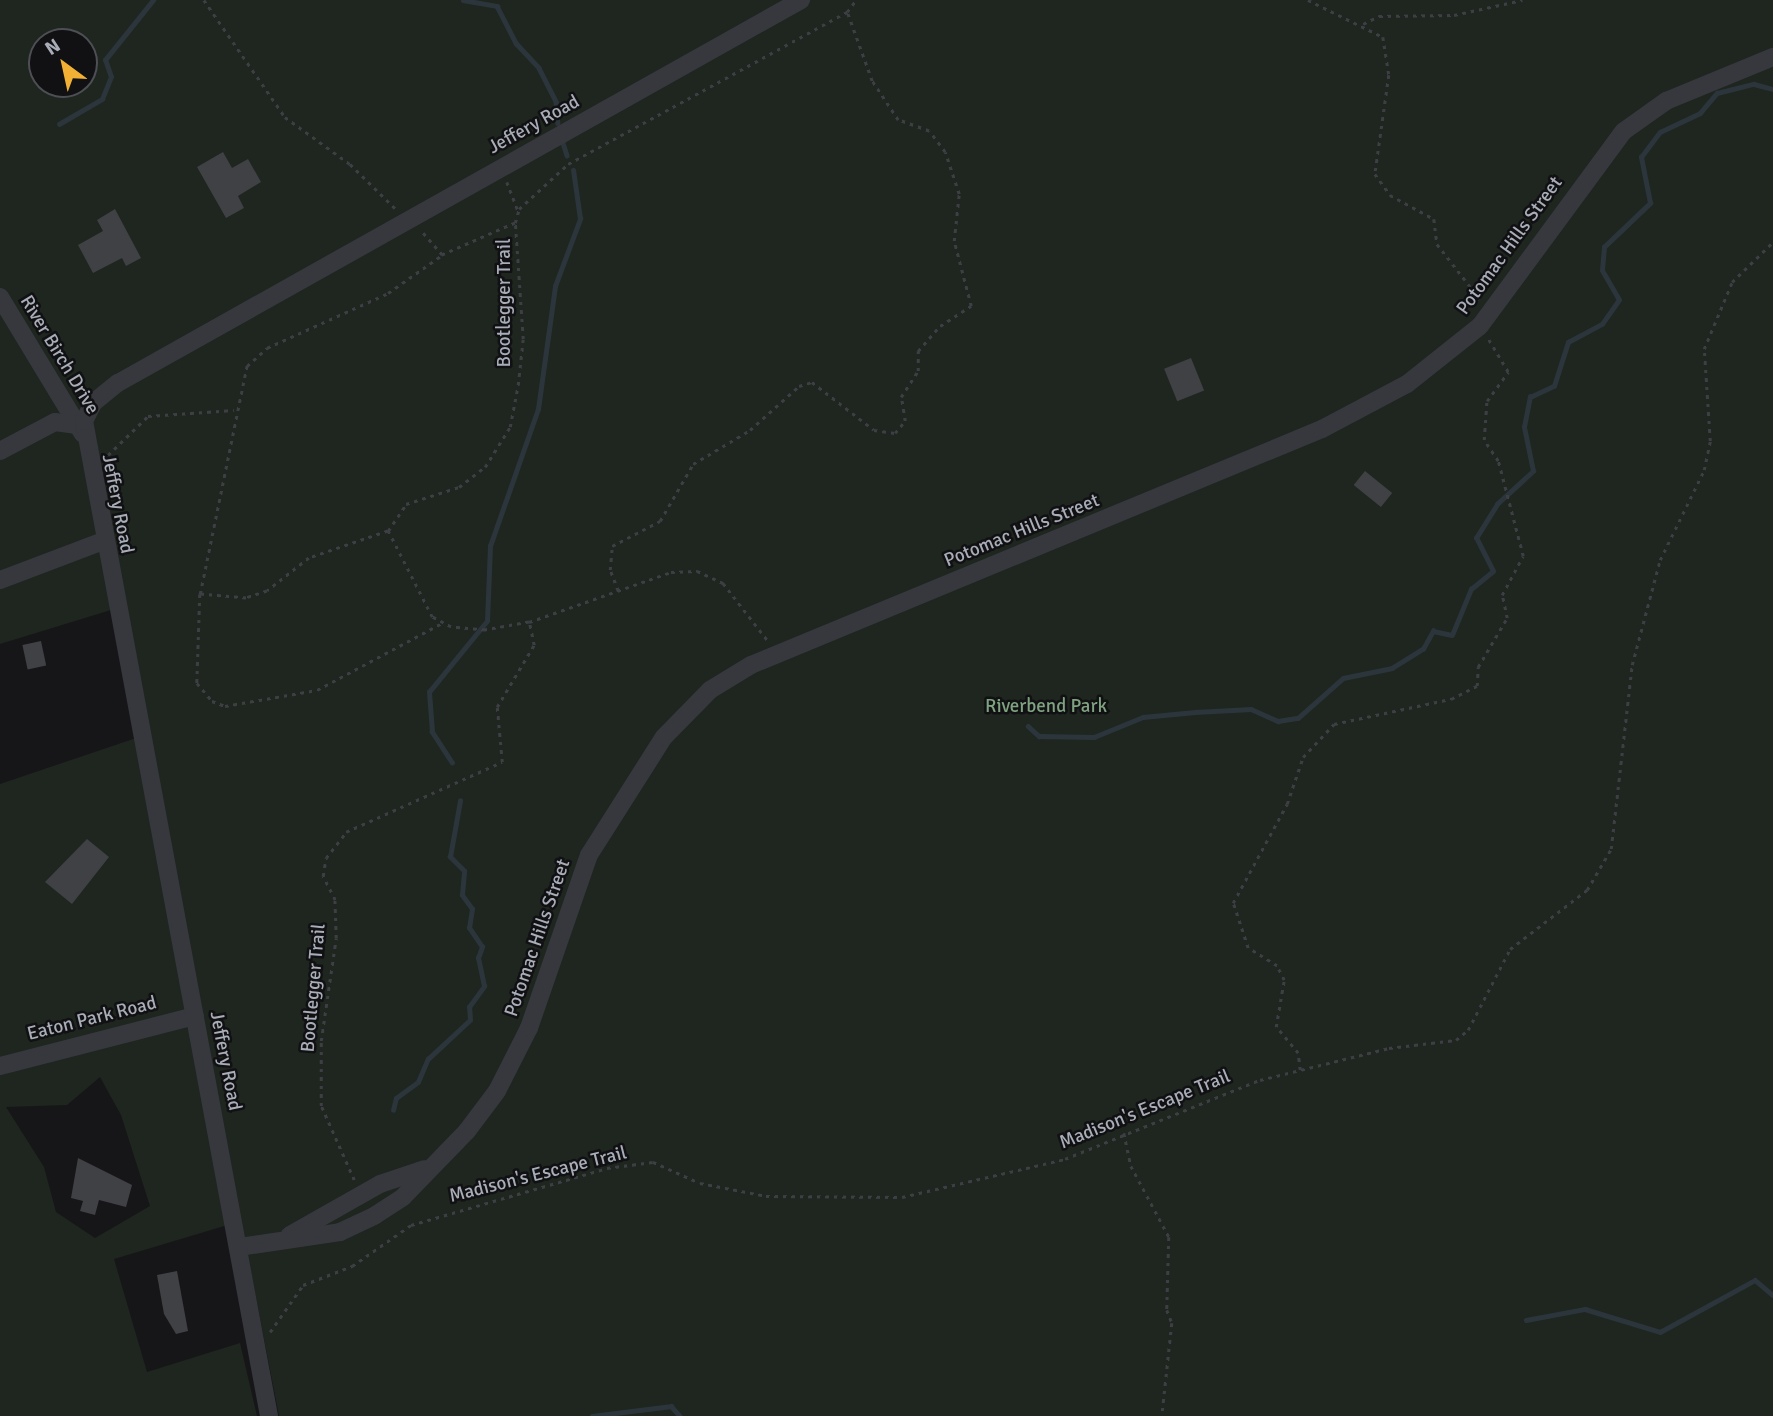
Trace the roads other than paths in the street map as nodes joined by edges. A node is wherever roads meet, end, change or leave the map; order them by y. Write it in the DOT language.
graph roads {
  1 [pos="801,0"];
  2 [pos="1773,57"];
  3 [pos="0,297"];
  4 [pos="80,430"];
  5 [pos="0,451"];
  6 [pos="103,541"];
  7 [pos="0,580"];
  8 [pos="195,1016"];
  9 [pos="0,1066"];
  10 [pos="425,1168"];
  11 [pos="290,1235"];
  12 [pos="239,1247"];
  13 [pos="269,1416"];
  1 -- 4 [label="street, Jeffery Road"];
  2 -- 10 [label="street, Potomac Hills Street"];
  3 -- 4 [label="street, River Birch Drive"];
  4 -- 5 [label="street"];
  4 -- 6 [label="street, Jeffery Road"];
  6 -- 7 [label="street"];
  6 -- 8 [label="street, Jeffery Road"];
  8 -- 9 [label="street, Eaton Park Road"];
  8 -- 12 [label="street, Jeffery Road"];
  10 -- 11 [label="street, Potomac Hills Street"];
  10 -- 11 [label="street, Potomac Hills Street"];
  11 -- 12 [label="street, Potomac Hills Street"];
  12 -- 13 [label="street, Jeffery Road"];
}
